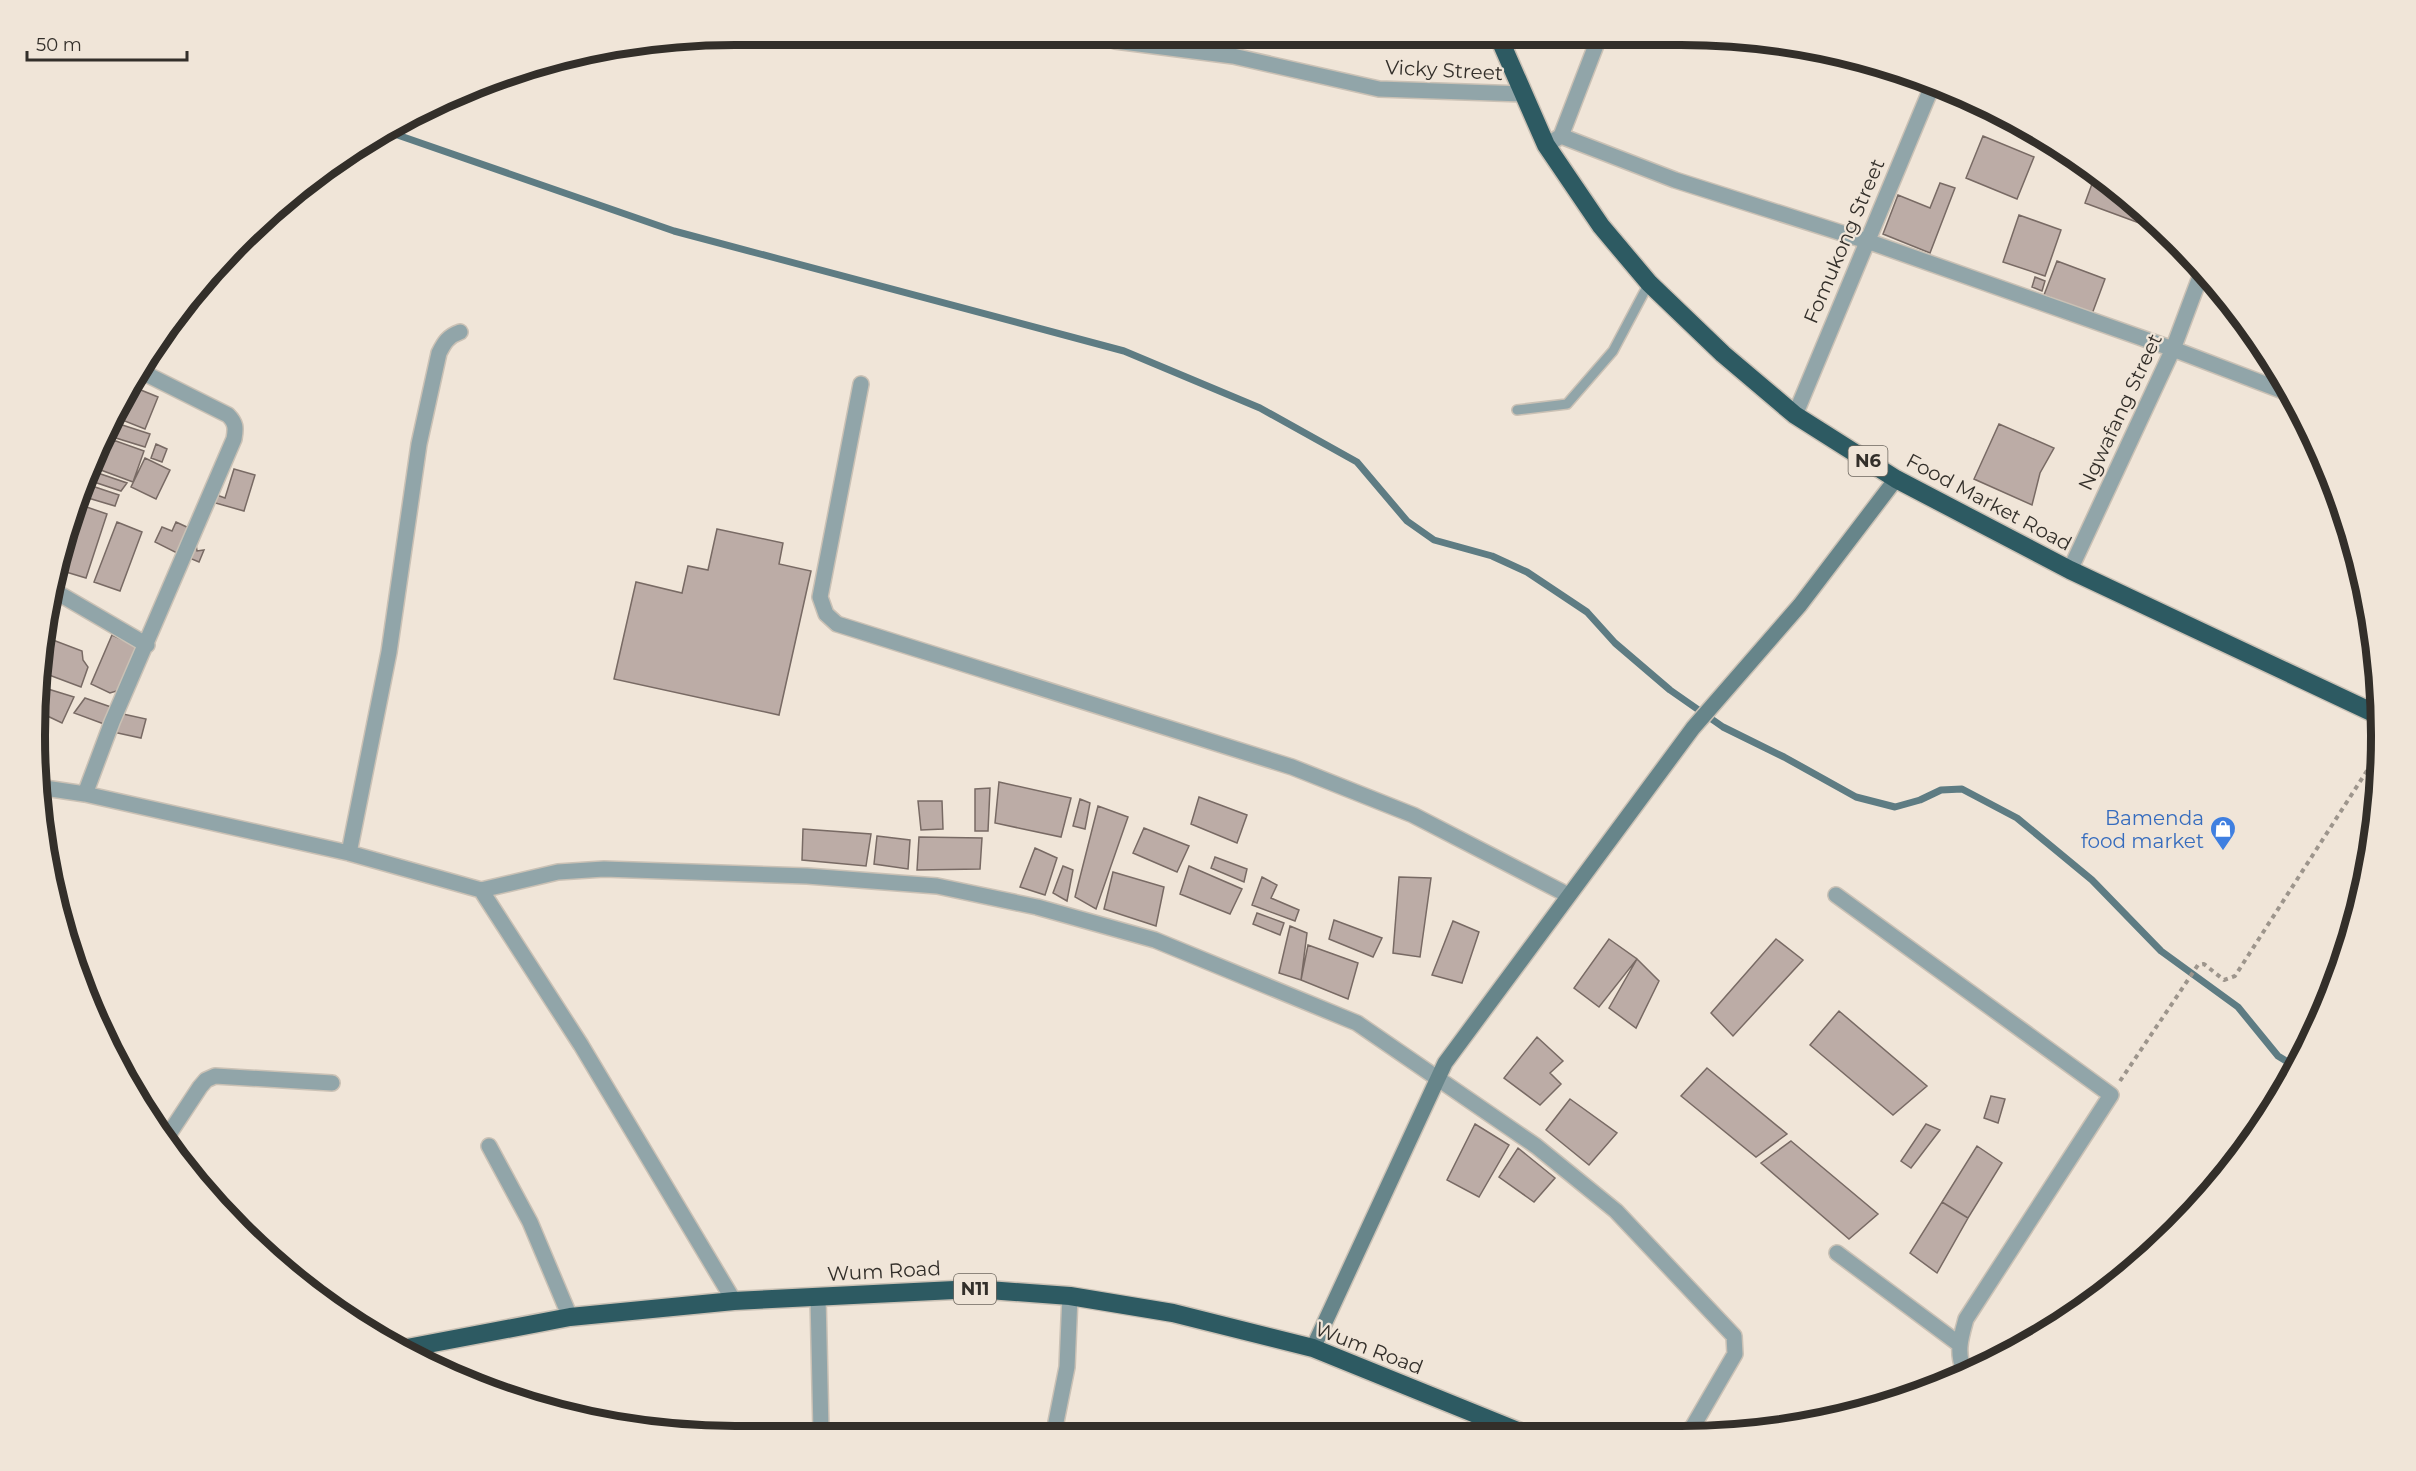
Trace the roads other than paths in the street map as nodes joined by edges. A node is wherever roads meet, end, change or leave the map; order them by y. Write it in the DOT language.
graph roads {
  1 [pos="1152,45"];
  2 [pos="1502,45"];
  3 [pos="1596,45"];
  4 [pos="1930,92"];
  5 [pos="1523,94"];
  6 [pos="1553,141"];
  7 [pos="1867,241"];
  8 [pos="2200,280"];
  9 [pos="1649,283"];
  10 [pos="460,332"];
  11 [pos="2173,349"];
  12 [pos="147,375"];
  13 [pos="861,384"];
  14 [pos="2277,389"];
  15 [pos="1517,410"];
  16 [pos="1796,415"];
  17 [pos="1896,479"];
  18 [pos="2070,570"];
  19 [pos="60,594"];
  20 [pos="147,645"];
  21 [pos="2370,711"];
  22 [pos="47,788"];
  23 [pos="86,794"];
  24 [pos="349,853"];
  25 [pos="481,890"];
  26 [pos="1568,895"];
  27 [pos="1836,895"];
  28 [pos="1438,1078"];
  29 [pos="332,1083"];
  30 [pos="170,1132"];
  31 [pos="489,1146"];
  32 [pos="1837,1253"];
  33 [pos="1070,1296"];
  34 [pos="818,1297"];
  35 [pos="734,1300"];
  36 [pos="570,1317"];
  37 [pos="1959,1344"];
  38 [pos="415,1347"];
  39 [pos="1313,1348"];
  40 [pos="1962,1366"];
  41 [pos="821,1426"];
  42 [pos="1055,1426"];
  43 [pos="1505,1426"];
  44 [pos="1693,1426"];
  1 -- 5 [label="street, Vicky Street"];
  2 -- 5 [label="highway, Food Market Road / N6"];
  3 -- 6 [label="street"];
  4 -- 7 [label="street, Fomukong Street"];
  5 -- 6 [label="highway, Food Market Road / N6"];
  6 -- 7 [label="street"];
  6 -- 9 [label="highway, Food Market Road / N6"];
  7 -- 11 [label="street"];
  7 -- 16 [label="street, Fomukong Street"];
  8 -- 11 [label="street, Ngwafang Street"];
  9 -- 15 [label="lane"];
  9 -- 16 [label="highway, Food Market Road / N6"];
  10 -- 24 [label="street"];
  11 -- 14 [label="street"];
  11 -- 18 [label="street, Ngwafang Street"];
  12 -- 20 [label="street"];
  13 -- 26 [label="street"];
  16 -- 17 [label="highway, Food Market Road / N6"];
  17 -- 18 [label="highway, Food Market Road / N6"];
  17 -- 26 [label="main road"];
  18 -- 21 [label="highway, Food Market Road / N6"];
  19 -- 20 [label="street"];
  20 -- 23 [label="street"];
  22 -- 23 [label="street"];
  23 -- 24 [label="street"];
  24 -- 25 [label="street"];
  25 -- 28 [label="street"];
  25 -- 35 [label="street"];
  26 -- 28 [label="main road"];
  27 -- 37 [label="street"];
  28 -- 39 [label="main road"];
  28 -- 44 [label="street"];
  29 -- 30 [label="street"];
  31 -- 36 [label="street"];
  32 -- 37 [label="street"];
  33 -- 34 [label="highway, Wum Road / N11"];
  33 -- 39 [label="highway, Wum Road / N11"];
  33 -- 42 [label="street"];
  34 -- 35 [label="highway, Wum Road / N11"];
  34 -- 41 [label="street"];
  35 -- 36 [label="highway, Wum Road / N11"];
  36 -- 38 [label="highway, Wum Road / N11"];
  37 -- 40 [label="street"];
  39 -- 43 [label="highway, Wum Road / N11"];
}
